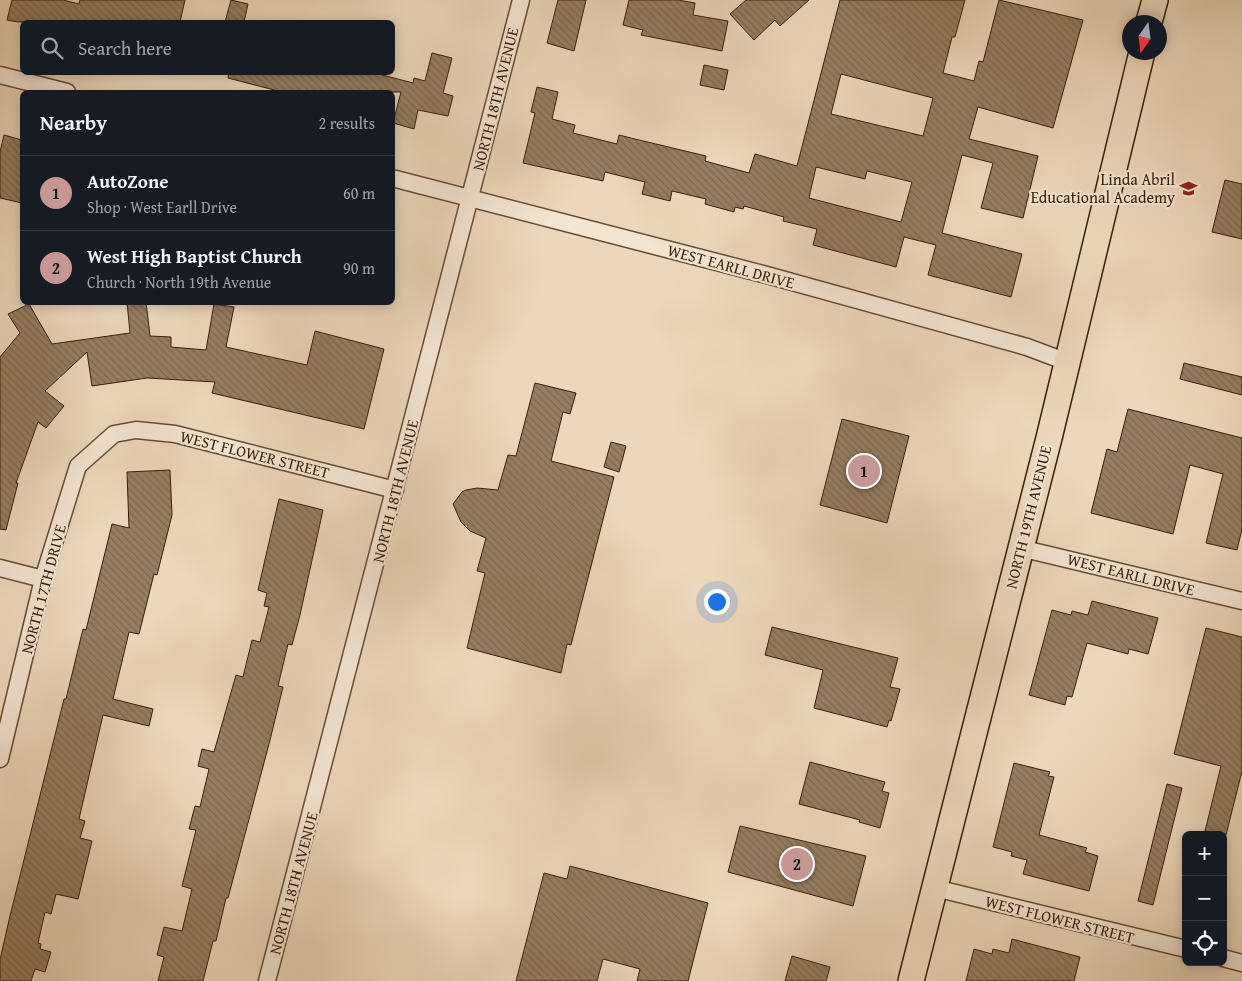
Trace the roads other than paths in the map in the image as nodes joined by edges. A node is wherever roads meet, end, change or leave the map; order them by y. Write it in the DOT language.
graph roads {
  1 [pos="520,0"];
  2 [pos="1155,0"];
  3 [pos="1151,15"];
  4 [pos="1140,60"];
  5 [pos="0,75"];
  6 [pos="59,90"];
  7 [pos="395,179"];
  8 [pos="469,199"];
  9 [pos="1067,362"];
  10 [pos="114,434"];
  11 [pos="395,490"];
  12 [pos="1020,548"];
  13 [pos="0,568"];
  14 [pos="43,579"];
  15 [pos="1242,601"];
  16 [pos="0,759"];
  17 [pos="935,888"];
  18 [pos="1182,948"];
  19 [pos="1227,959"];
  20 [pos="1242,963"];
  21 [pos="267,981"];
  22 [pos="911,981"];
  1 -- 8 [label="street, NORTH 18TH AVENUE"];
  2 -- 3 [label="main road"];
  4 -- 9 [label="main road, NORTH 19TH AVENUE"];
  5 -- 6 [label="street"];
  7 -- 8 [label="street, WEST EARLL DRIVE"];
  8 -- 9 [label="street, WEST EARLL DRIVE"];
  8 -- 11 [label="street, NORTH 18TH AVENUE"];
  9 -- 12 [label="main road, NORTH 19TH AVENUE"];
  10 -- 11 [label="street, WEST FLOWER STREET"];
  10 -- 14 [label="street, NORTH 17TH DRIVE"];
  11 -- 21 [label="street, NORTH 18TH AVENUE"];
  12 -- 15 [label="street, WEST EARLL DRIVE"];
  12 -- 17 [label="main road, NORTH 19TH AVENUE"];
  13 -- 14 [label="street"];
  14 -- 16 [label="street, NORTH 17TH DRIVE"];
  17 -- 18 [label="street, WEST FLOWER STREET"];
  17 -- 22 [label="main road, NORTH 19TH AVENUE"];
  19 -- 20 [label="street"];
}
